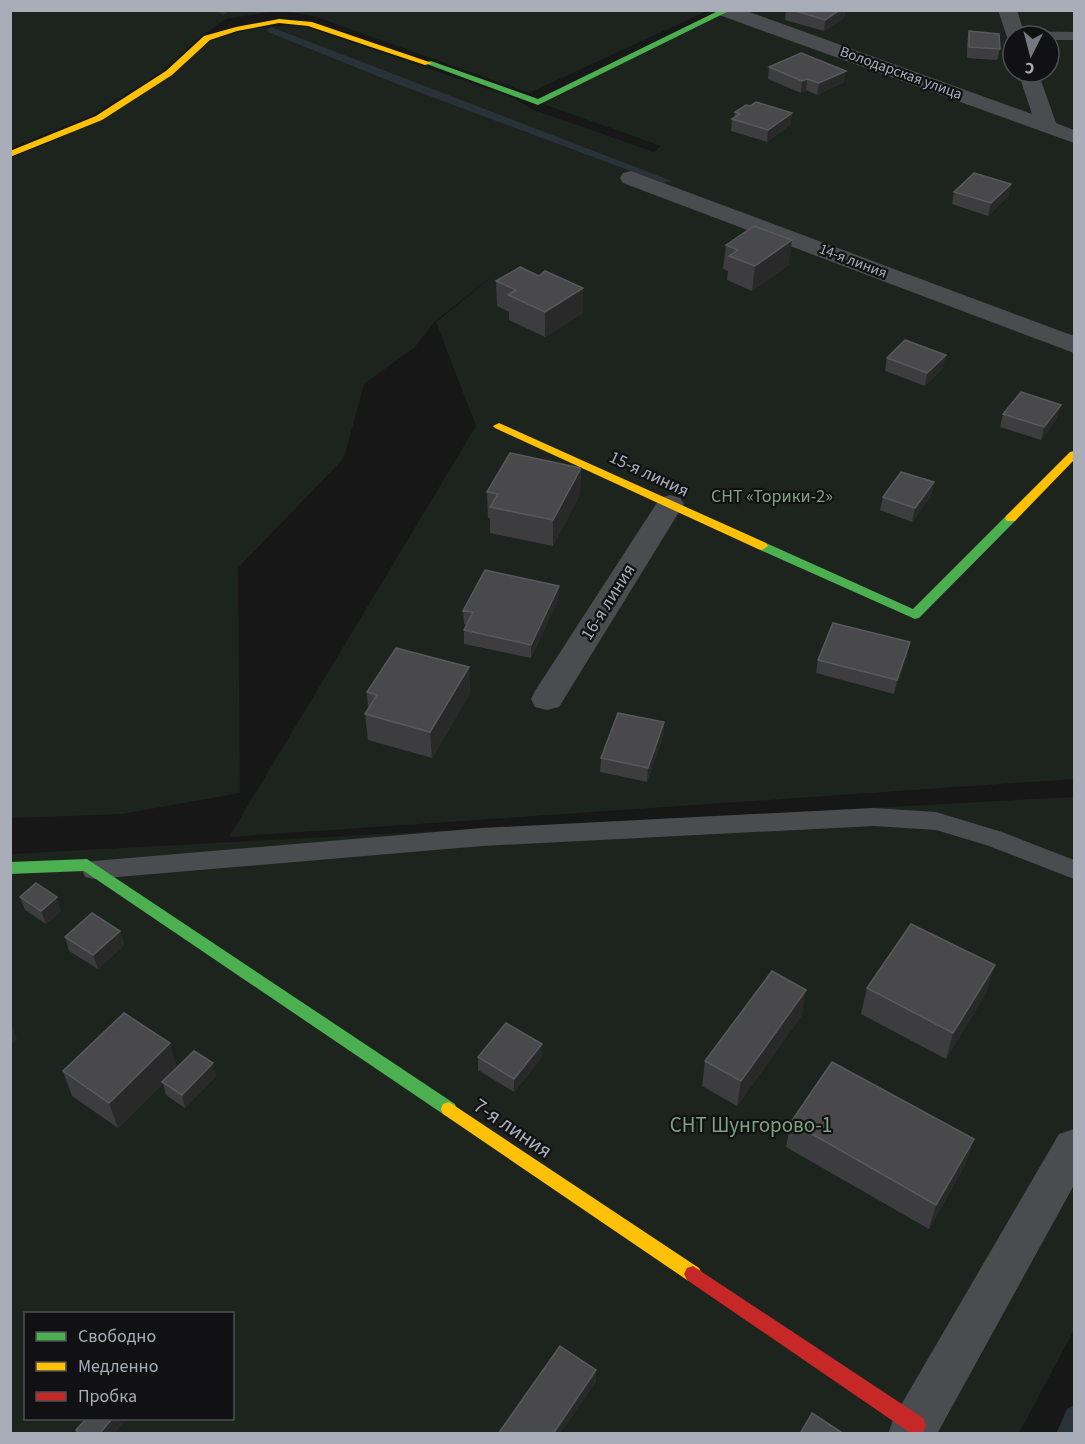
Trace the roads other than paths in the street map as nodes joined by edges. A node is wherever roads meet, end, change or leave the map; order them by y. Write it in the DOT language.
graph roads {
  1 [pos="726,11"];
  2 [pos="1032,84"];
  3 [pos="1047,128"];
  4 [pos="1074,137"];
  5 [pos="10,154"];
  6 [pos="631,178"];
  7 [pos="1074,345"];
  8 [pos="499,426"];
  9 [pos="1074,454"];
  10 [pos="670,504"];
  11 [pos="547,699"];
  12 [pos="90,867"];
  13 [pos="10,868"];
  14 [pos="1074,870"];
  15 [pos="1074,1147"];
  16 [pos="914,1429"];
  1 -- 3 [label="street, Володарская улица"];
  1 -- 5 [label="street"];
  2 -- 3 [label="street"];
  3 -- 4 [label="street, Володарская улица"];
  6 -- 7 [label="street, 14-я линия"];
  8 -- 10 [label="street, 15-я линия"];
  9 -- 10 [label="street, 15-я линия"];
  10 -- 11 [label="street, 16-я линия"];
  12 -- 13 [label="street"];
  12 -- 14 [label="lane"];
  12 -- 16 [label="street, 7-я линия"];
  15 -- 16 [label="street"];
}
